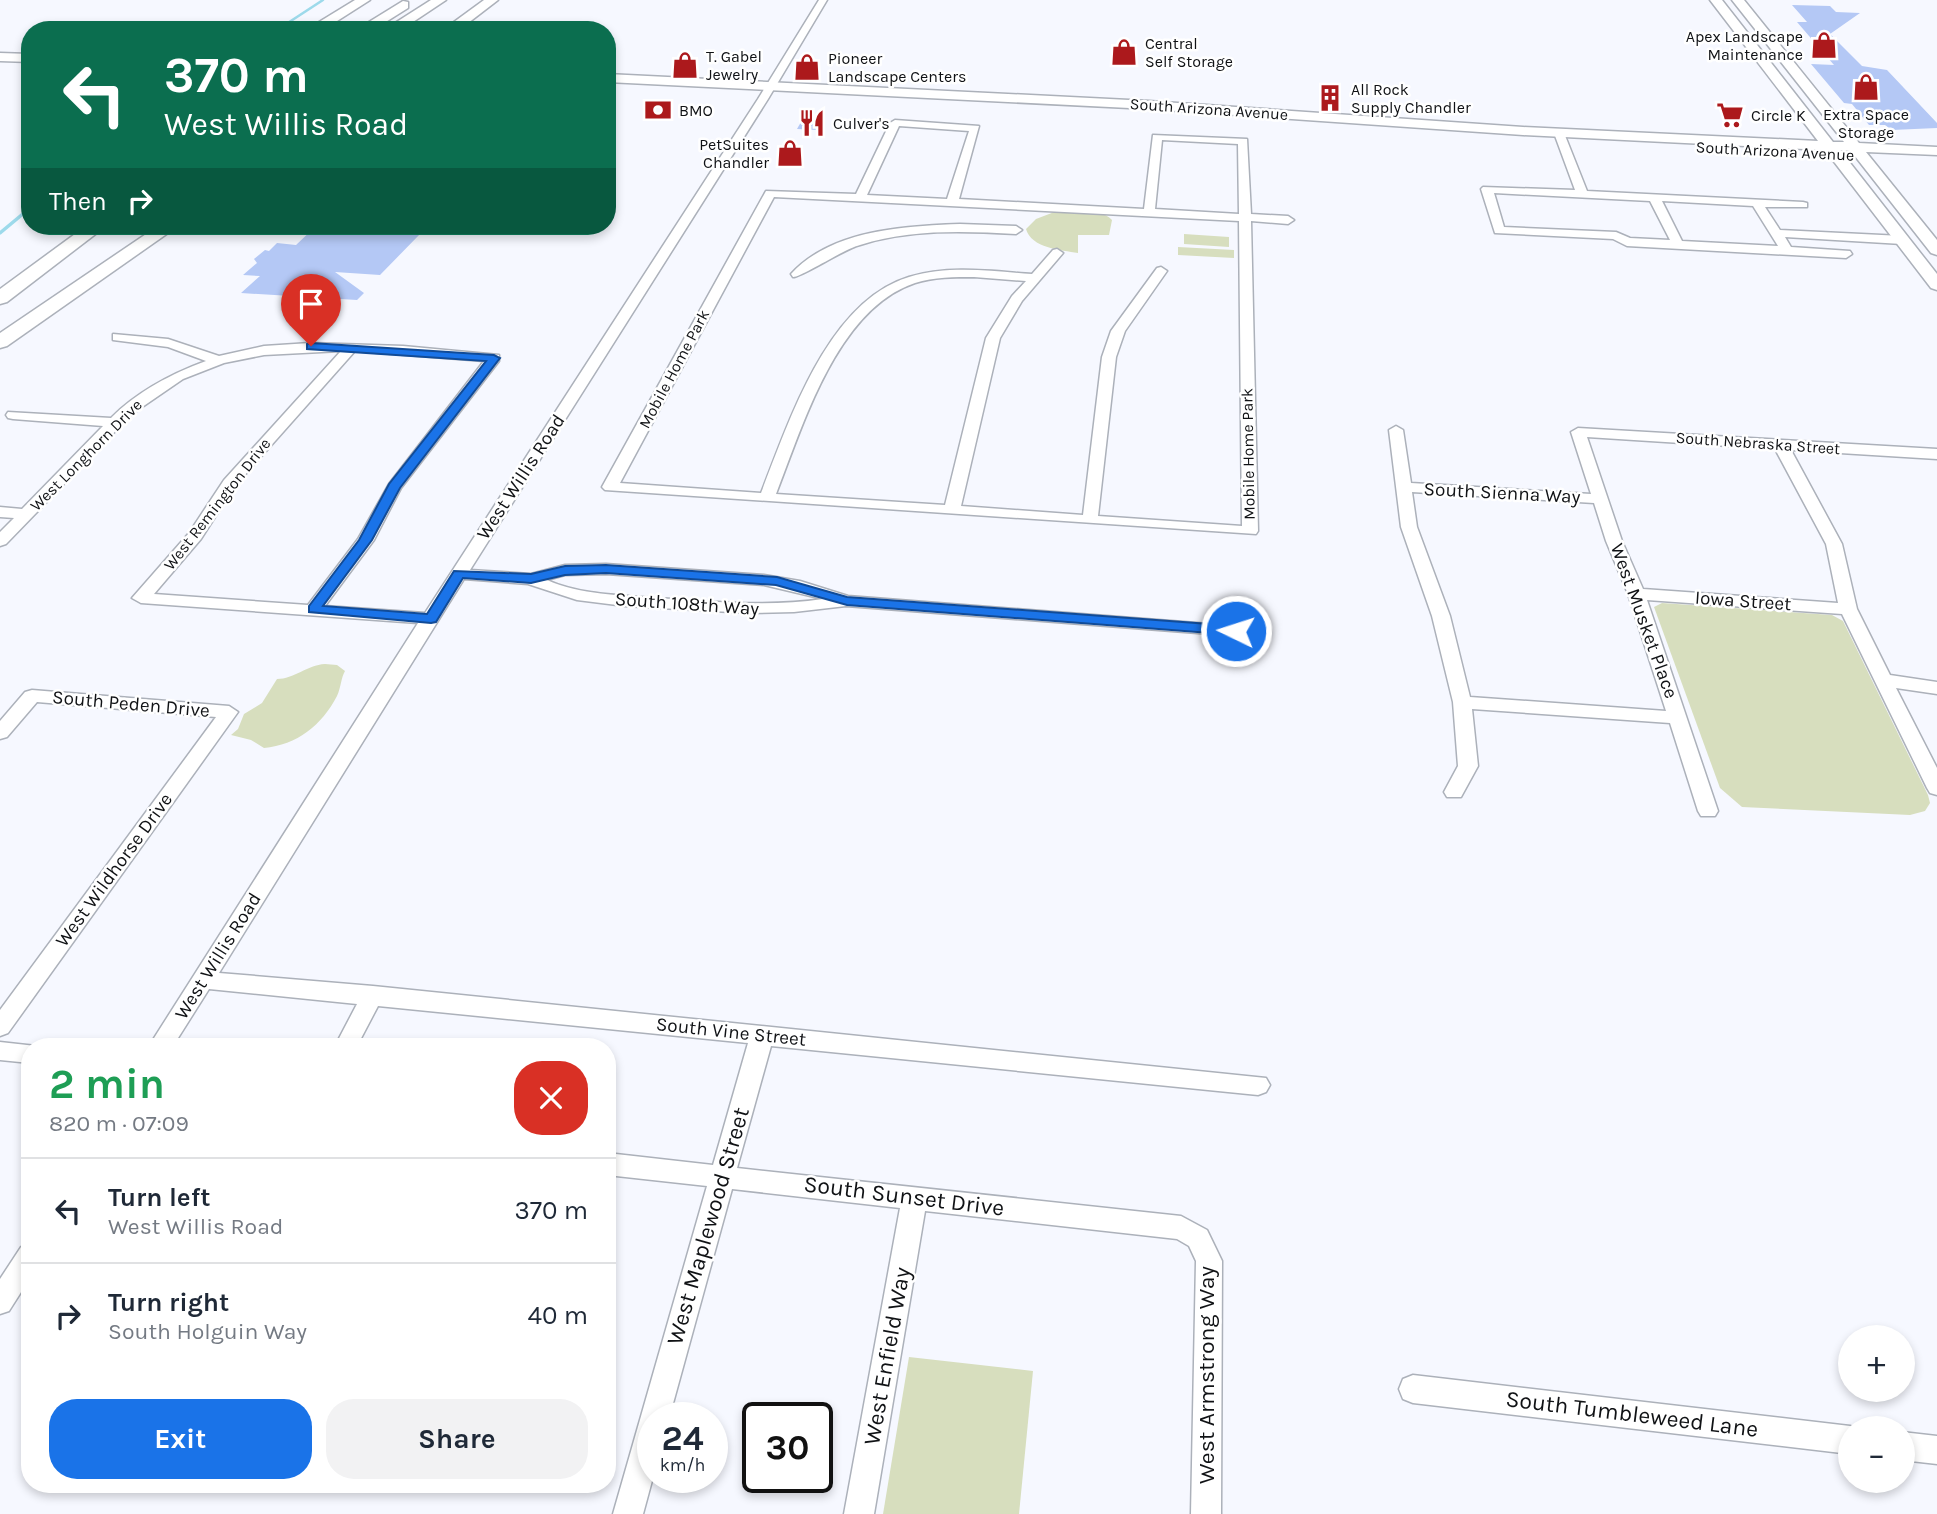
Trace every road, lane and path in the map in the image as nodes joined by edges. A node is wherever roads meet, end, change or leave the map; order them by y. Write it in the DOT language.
graph roads {
  1 [pos="364,0"];
  2 [pos="412,0"];
  3 [pos="440,0"];
  4 [pos="492,0"];
  5 [pos="823,0"];
  6 [pos="1716,0"];
  7 [pos="1738,0"];
  8 [pos="328,21"];
  9 [pos="378,21"];
  10 [pos="406,21"];
  11 [pos="463,21"];
  12 [pos="1740,31"];
  13 [pos="1763,32"];
  14 [pos="1751,45"];
  15 [pos="1774,46"];
  16 [pos="0,57"];
  17 [pos="21,58"];
  18 [pos="0,65"];
  19 [pos="21,66"];
  20 [pos="616,82"];
  21 [pos="616,82"];
  22 [pos="769,90"];
  23 [pos="1560,137"];
  24 [pos="1832,150"];
  25 [pos="1859,151"];
  26 [pos="1937,151"];
  27 [pos="1937,159"];
  28 [pos="1583,194"];
  29 [pos="860,197"];
  30 [pos="1654,198"];
  31 [pos="952,202"];
  32 [pos="1757,203"];
  33 [pos="1803,205"];
  34 [pos="1149,213"];
  35 [pos="1245,218"];
  36 [pos="1288,220"];
  37 [pos="1016,230"];
  38 [pos="1776,233"];
  39 [pos="59,235"];
  40 [pos="85,235"];
  41 [pos="156,235"];
  42 [pos="1902,240"];
  43 [pos="113,242"];
  44 [pos="1678,244"];
  45 [pos="1787,250"];
  46 [pos="1937,250"];
  47 [pos="1057,253"];
  48 [pos="1846,254"];
  49 [pos="1931,268"];
  50 [pos="1161,271"];
  51 [pos="797,274"];
  52 [pos="1033,278"];
  53 [pos="1937,285"];
  54 [pos="0,286"];
  55 [pos="0,299"];
  56 [pos="0,330"];
  57 [pos="118,337"];
  58 [pos="0,342"];
  59 [pos="351,348"];
  60 [pos="216,360"];
  61 [pos="13,415"];
  62 [pos="116,423"];
  63 [pos="1396,429"];
  64 [pos="1578,432"];
  65 [pos="1781,445"];
  66 [pos="1937,454"];
  67 [pos="1404,487"];
  68 [pos="767,497"];
  69 [pos="1600,499"];
  70 [pos="952,510"];
  71 [pos="0,512"];
  72 [pos="26,514"];
  73 [pos="1090,520"];
  74 [pos="0,541"];
  75 [pos="459,573"];
  76 [pos="531,579"];
  77 [pos="1637,594"];
  78 [pos="847,601"];
  79 [pos="314,609"];
  80 [pos="1848,609"];
  81 [pos="431,619"];
  82 [pos="1236,631"];
  83 [pos="1937,679"];
  84 [pos="1884,680"];
  85 [pos="1937,688"];
  86 [pos="1462,702"];
  87 [pos="229,712"];
  88 [pos="1679,718"];
  89 [pos="0,733"];
  90 [pos="1937,788"];
  91 [pos="1454,792"];
  92 [pos="1709,811"];
  93 [pos="204,980"];
  94 [pos="373,995"];
  95 [pos="0,1027"];
  96 [pos="762,1035"];
  97 [pos="166,1038"];
  98 [pos="350,1038"];
  99 [pos="0,1051"];
  100 [pos="21,1053"];
  101 [pos="1258,1085"];
  102 [pos="616,1165"];
  103 [pos="722,1176"];
  104 [pos="914,1198"];
  105 [pos="1198,1238"];
  106 [pos="21,1269"];
  107 [pos="0,1302"];
  108 [pos="1413,1389"];
  109 [pos="659,1402"];
  110 [pos="1838,1439"];
  111 [pos="1915,1447"];
  112 [pos="1937,1450"];
  113 [pos="637,1482"];
  114 [pos="628,1514"];
  115 [pos="859,1514"];
  116 [pos="1206,1514"];
  1 -- 8 [label="highway"];
  2 -- 9 [label="highway"];
  3 -- 10 [label="highway"];
  4 -- 11 [label="highway"];
  5 -- 22 [label="street, West Willis Road"];
  6 -- 12 [label="main road"];
  7 -- 13 [label="main road"];
  12 -- 13 [label="main road"];
  12 -- 14 [label="main road"];
  13 -- 15 [label="main road"];
  14 -- 15 [label="main road"];
  14 -- 24 [label="main road"];
  15 -- 25 [label="main road"];
  16 -- 17 [label="main road"];
  18 -- 19 [label="main road"];
  20 -- 22 [label="main road, South Arizona Avenue"];
  21 -- 22 [label="main road, South Arizona Avenue"];
  22 -- 23 [label="main road, South Arizona Avenue"];
  22 -- 75 [label="street, West Willis Road"];
  23 -- 24 [label="main road, South Arizona Avenue"];
  23 -- 28 [label="street"];
  24 -- 25 [label="main road, South Arizona Avenue"];
  24 -- 42 [label="main road"];
  25 -- 26 [label="main road, South Arizona Avenue"];
  25 -- 27 [label="main road, South Arizona Avenue"];
  25 -- 46 [label="main road"];
  28 -- 30 [label="street"];
  28 -- 44 [label="street"];
  29 -- 31 [label="street, Mobile Home Park"];
  29 -- 31 [label="street"];
  29 -- 68 [label="street, Mobile Home Park"];
  30 -- 32 [label="street"];
  30 -- 44 [label="street"];
  31 -- 34 [label="street, Mobile Home Park"];
  32 -- 33 [label="street"];
  32 -- 38 [label="street"];
  34 -- 35 [label="street, Mobile Home Park"];
  34 -- 35 [label="street, Mobile Home Park"];
  35 -- 36 [label="street, Mobile Home Park"];
  35 -- 73 [label="street, Mobile Home Park"];
  37 -- 51 [label="street"];
  38 -- 42 [label="street"];
  38 -- 45 [label="street"];
  39 -- 54 [label="highway"];
  40 -- 55 [label="highway"];
  41 -- 58 [label="highway"];
  42 -- 49 [label="main road"];
  43 -- 56 [label="highway"];
  44 -- 45 [label="street"];
  45 -- 48 [label="street"];
  47 -- 52 [label="street"];
  49 -- 53 [label="main road"];
  50 -- 73 [label="street"];
  52 -- 68 [label="street"];
  52 -- 70 [label="street"];
  57 -- 60 [label="street"];
  59 -- 60 [label="street, West Longhorn Drive"];
  59 -- 79 [label="street, West Longhorn Drive"];
  59 -- 79 [label="street, West Remington Drive"];
  60 -- 62 [label="street, West Longhorn Drive"];
  61 -- 62 [label="street"];
  62 -- 72 [label="street, West Longhorn Drive"];
  63 -- 67 [label="street"];
  64 -- 65 [label="street, South Nebraska Street"];
  64 -- 69 [label="street, West Musket Place"];
  65 -- 66 [label="street, South Nebraska Street"];
  65 -- 80 [label="street"];
  67 -- 69 [label="street, South Sienna Way"];
  67 -- 86 [label="street"];
  68 -- 70 [label="street, Mobile Home Park"];
  69 -- 77 [label="street, West Musket Place"];
  70 -- 73 [label="street, Mobile Home Park"];
  71 -- 72 [label="street"];
  72 -- 74 [label="street, West Longhorn Drive"];
  75 -- 76 [label="street, South 108th Way"];
  75 -- 81 [label="street, West Willis Road"];
  76 -- 78 [label="street, South 108th Way"];
  76 -- 78 [label="street, South 108th Way"];
  77 -- 80 [label="street, Iowa Street"];
  77 -- 88 [label="street, West Musket Place"];
  78 -- 82 [label="street, South 108th Way"];
  79 -- 81 [label="street"];
  80 -- 84 [label="street"];
  81 -- 93 [label="street, West Willis Road"];
  83 -- 84 [label="street"];
  84 -- 85 [label="street"];
  84 -- 90 [label="street"];
  86 -- 88 [label="street"];
  86 -- 91 [label="street"];
  87 -- 89 [label="street, South Peden Drive"];
  87 -- 95 [label="street, West Wildhorse Drive"];
  88 -- 92 [label="street, West Musket Place"];
  93 -- 94 [label="street, South Vine Street"];
  93 -- 97 [label="street, West Willis Road"];
  94 -- 96 [label="street, South Vine Street"];
  94 -- 98 [label="street"];
  96 -- 101 [label="street, South Vine Street"];
  96 -- 103 [label="street, West Maplewood Street"];
  99 -- 100 [label="street"];
  102 -- 103 [label="street, South Sunset Drive"];
  103 -- 104 [label="street, South Sunset Drive"];
  103 -- 109 [label="street, West Maplewood Street"];
  104 -- 105 [label="street, South Sunset Drive"];
  104 -- 115 [label="street, West Enfield Way"];
  105 -- 116 [label="street, West Armstrong Way"];
  106 -- 107 [label="street"];
  108 -- 110 [label="street, South Tumbleweed Lane"];
  111 -- 112 [label="street"];
  113 -- 114 [label="street"];
}
